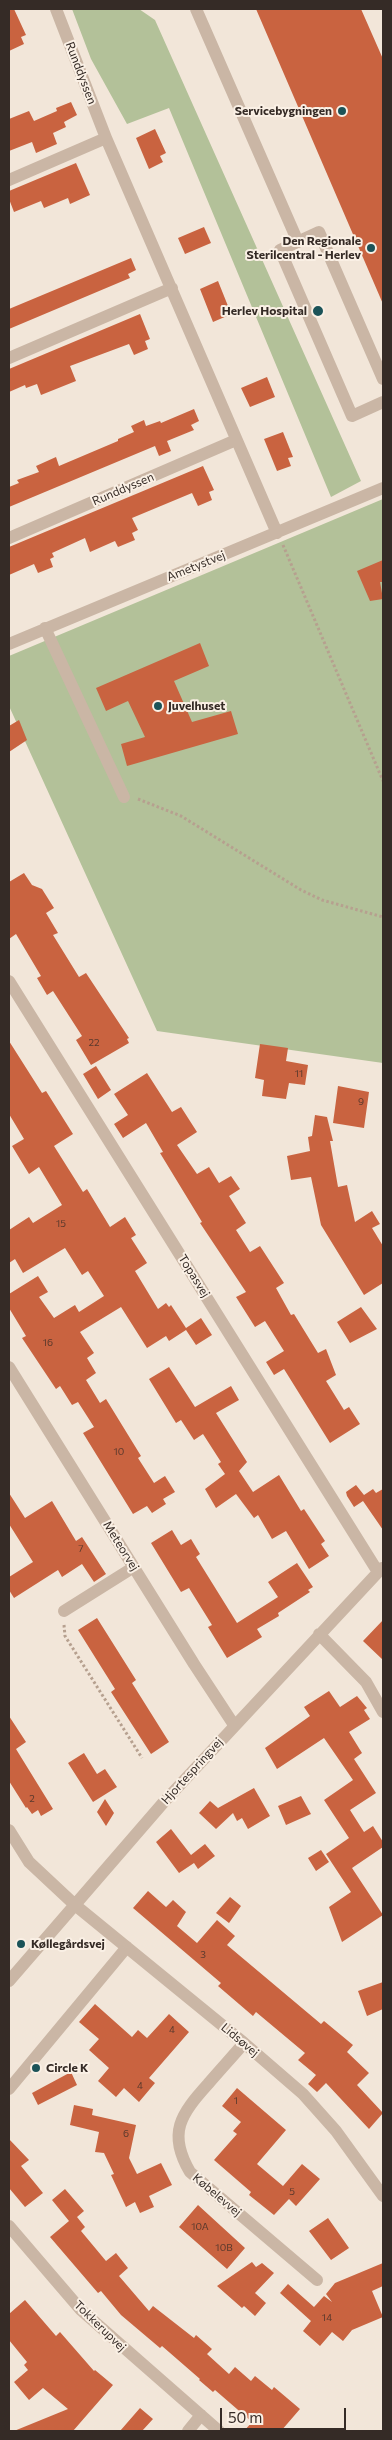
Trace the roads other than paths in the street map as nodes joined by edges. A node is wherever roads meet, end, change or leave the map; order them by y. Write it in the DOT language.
graph roads {
  1 [pos="56,9"];
  2 [pos="196,9"];
  3 [pos="106,138"];
  4 [pos="9,180"];
  5 [pos="298,242"];
  6 [pos="172,288"];
  7 [pos="9,358"];
  8 [pos="383,378"];
  9 [pos="383,402"];
  10 [pos="236,440"];
  11 [pos="383,488"];
  12 [pos="278,533"];
  13 [pos="9,538"];
  14 [pos="45,628"];
  15 [pos="9,644"];
  16 [pos="124,798"];
  17 [pos="9,981"];
  18 [pos="9,1367"];
  19 [pos="134,1567"];
  20 [pos="381,1570"];
  21 [pos="64,1611"];
  22 [pos="319,1634"];
  23 [pos="383,1712"];
  24 [pos="234,1725"];
  25 [pos="9,1830"];
  26 [pos="75,1905"];
  27 [pos="127,1947"];
  28 [pos="9,1982"];
  29 [pos="244,2043"];
  30 [pos="9,2090"];
  31 [pos="383,2196"];
  32 [pos="9,2226"];
  33 [pos="316,2280"];
  34 [pos="201,2415"];
  35 [pos="188,2431"];
  36 [pos="219,2431"];
  1 -- 3 [label="street, Runddyssen"];
  2 -- 5 [label="street"];
  3 -- 4 [label="street"];
  3 -- 6 [label="street, Runddyssen"];
  5 -- 8 [label="street"];
  5 -- 9 [label="street"];
  6 -- 7 [label="street"];
  6 -- 10 [label="street, Runddyssen"];
  10 -- 12 [label="street, Runddyssen"];
  10 -- 13 [label="street, Runddyssen"];
  11 -- 12 [label="street, Ametystvej"];
  12 -- 14 [label="street, Ametystvej"];
  14 -- 15 [label="street, Ametystvej"];
  14 -- 16 [label="street"];
  17 -- 20 [label="street, Topasvej"];
  18 -- 19 [label="street, Meteorvej"];
  19 -- 21 [label="street"];
  19 -- 24 [label="street, Meteorvej"];
  20 -- 22 [label="street, Hjortespringvej"];
  22 -- 23 [label="street"];
  22 -- 24 [label="street, Hjortespringvej"];
  24 -- 26 [label="street, Hjortespringvej"];
  25 -- 26 [label="street"];
  26 -- 27 [label="street, Lidsøvej"];
  26 -- 28 [label="street, Hjortespringvej"];
  27 -- 29 [label="street, Lidsøvej"];
  27 -- 30 [label="street"];
  29 -- 31 [label="street, Lidsøvej"];
  29 -- 33 [label="street, Købelevvej"];
  32 -- 34 [label="street, Tokkerupvej"];
  34 -- 35 [label="street"];
  34 -- 36 [label="street, Tokkerupvej"];
}
